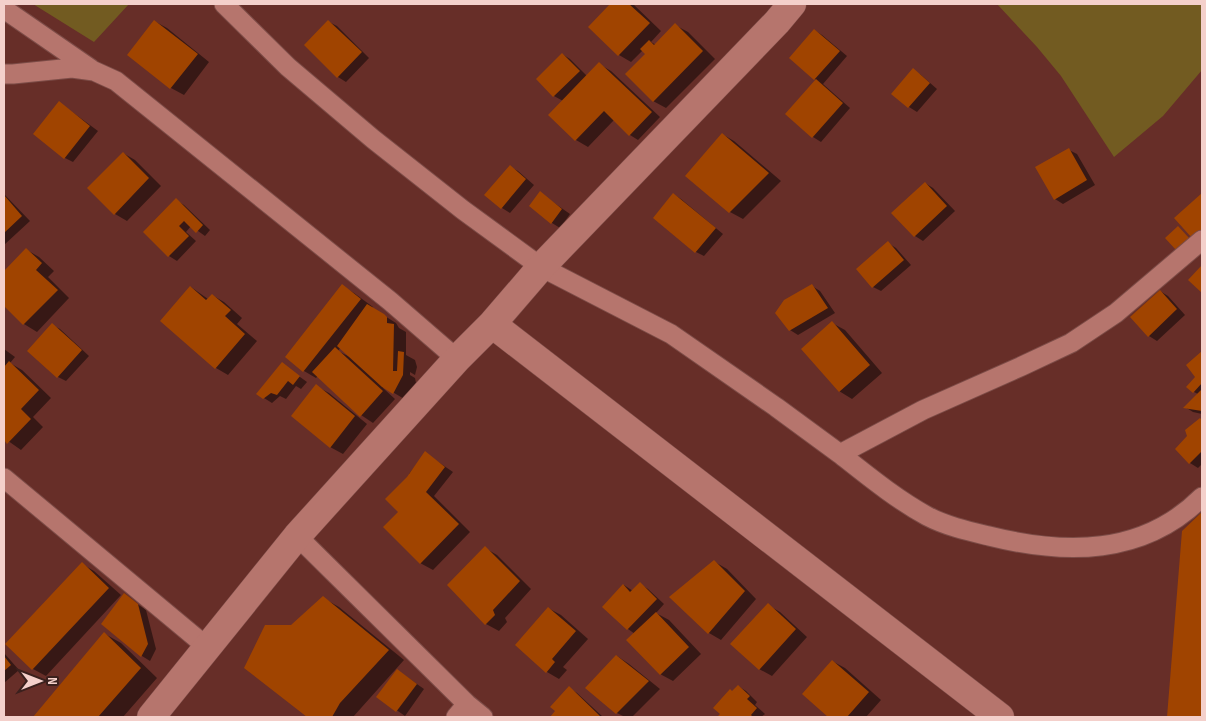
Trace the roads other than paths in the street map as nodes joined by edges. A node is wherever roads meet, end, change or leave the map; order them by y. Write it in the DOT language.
graph roads {
  1 [pos="224,4"];
  2 [pos="792,4"];
  3 [pos="4,9"];
  4 [pos="94,71"];
  5 [pos="4,74"];
  6 [pos="1202,240"];
  7 [pos="541,267"];
  8 [pos="492,324"];
  9 [pos="456,359"];
  10 [pos="840,454"];
  11 [pos="4,478"];
  12 [pos="1202,497"];
  13 [pos="296,536"];
  14 [pos="207,647"];
  15 [pos="461,710"];
  16 [pos="151,717"];
  17 [pos="483,717"];
  18 [pos="1000,717"];
  1 -- 7 [label="street"];
  2 -- 7 [label="street"];
  3 -- 4 [label="street"];
  4 -- 5 [label="street"];
  4 -- 9 [label="street"];
  6 -- 10 [label="street"];
  7 -- 8 [label="street"];
  7 -- 10 [label="street"];
  8 -- 9 [label="street"];
  8 -- 18 [label="street"];
  9 -- 13 [label="street"];
  10 -- 12 [label="street"];
  11 -- 14 [label="street"];
  13 -- 14 [label="street"];
  13 -- 15 [label="street"];
  14 -- 16 [label="street"];
  15 -- 17 [label="street"];
}
